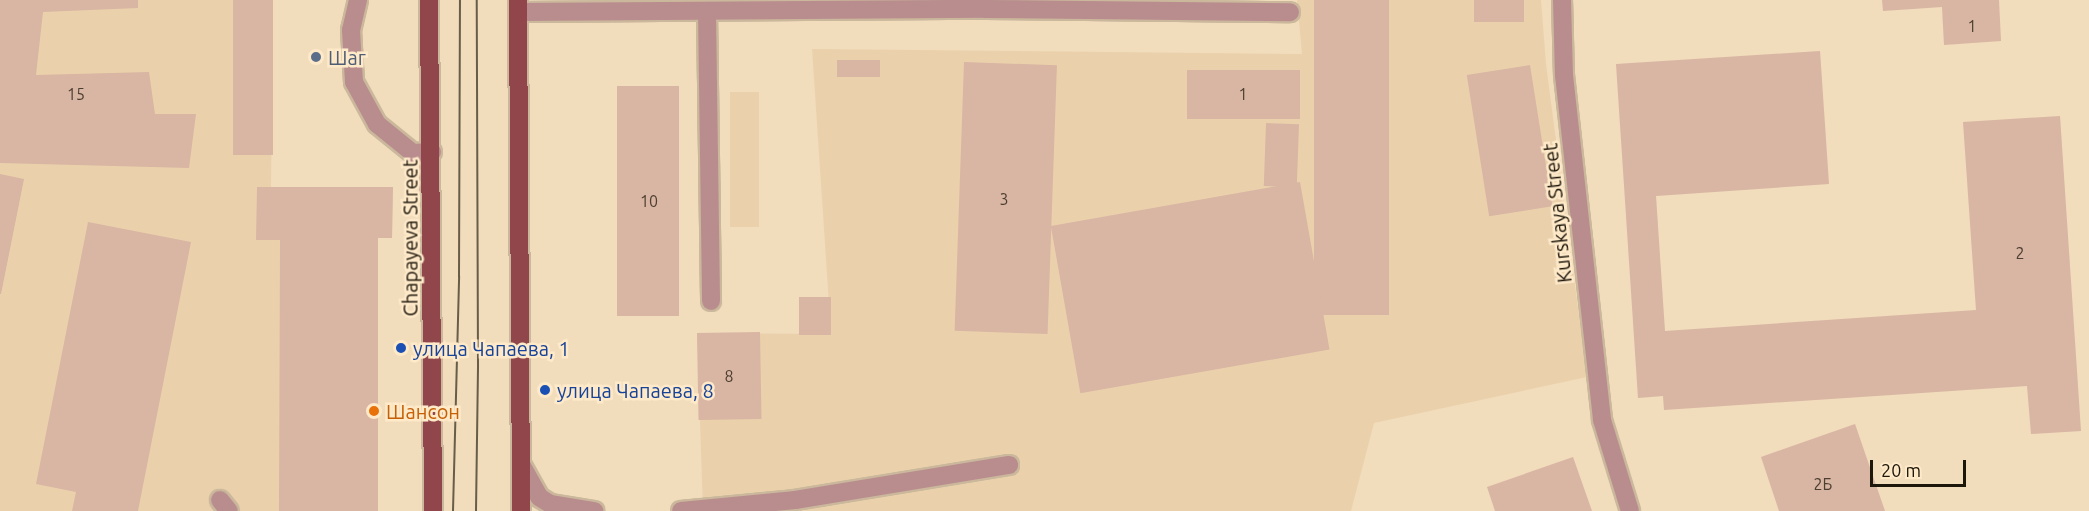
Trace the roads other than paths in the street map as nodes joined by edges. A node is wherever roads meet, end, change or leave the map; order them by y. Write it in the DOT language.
graph roads {
  1 [pos="358,0"];
  2 [pos="429,0"];
  3 [pos="1562,0"];
  4 [pos="985,4"];
  5 [pos="518,6"];
  6 [pos="707,12"];
  7 [pos="1290,12"];
  8 [pos="432,152"];
  9 [pos="711,302"];
  10 [pos="521,464"];
  11 [pos="1009,465"];
  12 [pos="433,511"];
  13 [pos="521,511"];
  14 [pos="594,511"];
  15 [pos="681,511"];
  16 [pos="1630,511"];
  1 -- 8 [label="street"];
  2 -- 8 [label="main road, Chapayeva Street"];
  3 -- 16 [label="street, Kurskaya Street"];
  4 -- 6 [label="street"];
  4 -- 7 [label="street"];
  5 -- 6 [label="street"];
  5 -- 10 [label="main road"];
  6 -- 9 [label="street"];
  8 -- 12 [label="main road, Chapayeva Street"];
  10 -- 13 [label="main road"];
  10 -- 14 [label="street"];
  11 -- 15 [label="street"];
}
